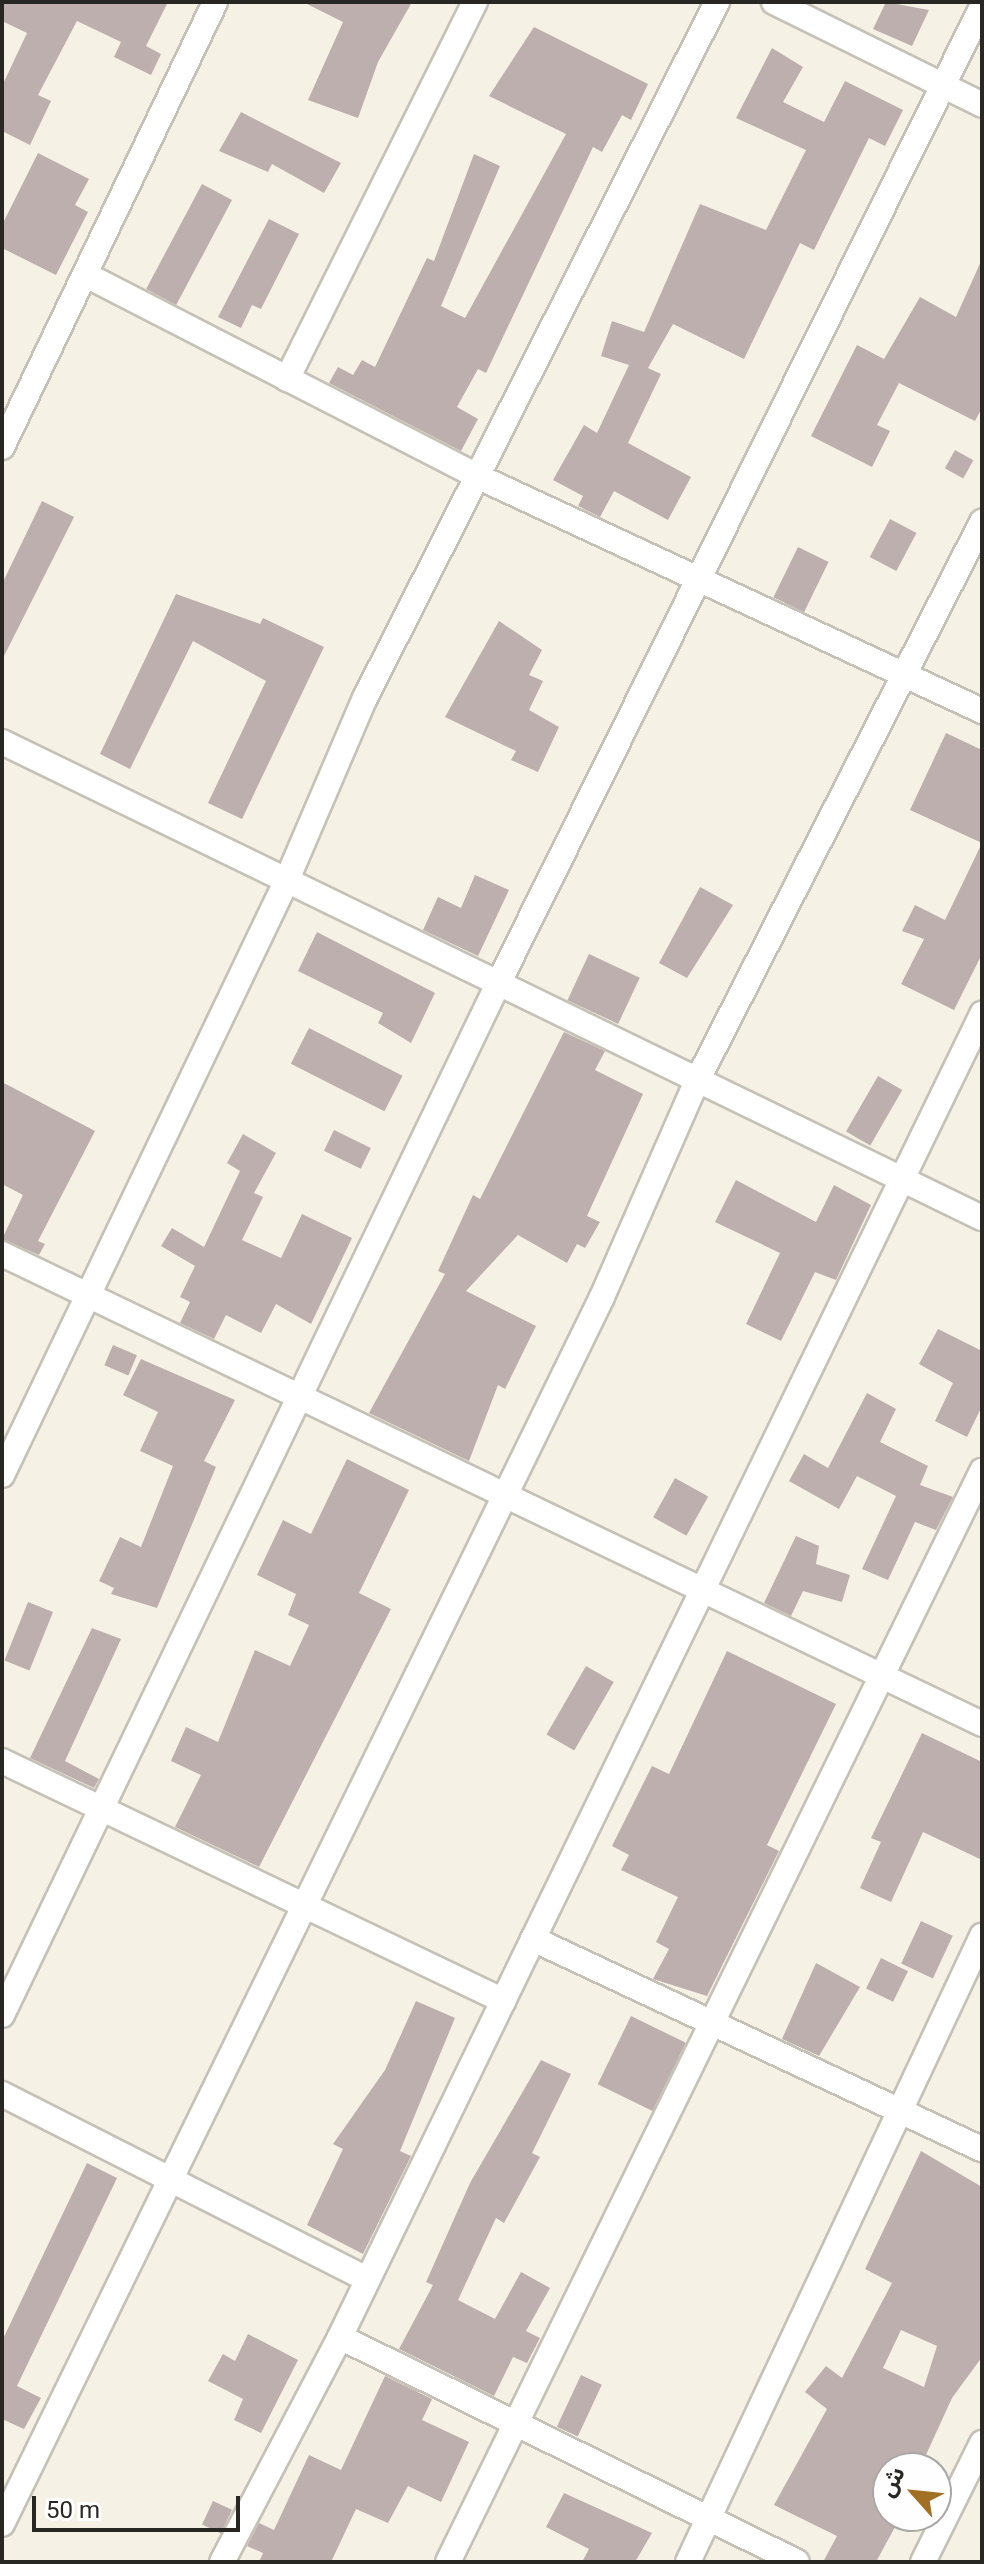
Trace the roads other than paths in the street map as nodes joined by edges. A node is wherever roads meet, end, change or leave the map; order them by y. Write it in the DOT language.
graph roads {
  1 [pos="215,2"];
  2 [pos="475,2"];
  3 [pos="717,2"];
  4 [pos="774,2"];
  5 [pos="982,7"];
  6 [pos="943,88"];
  7 [pos="982,105"];
  8 [pos="86,275"];
  9 [pos="287,379"];
  10 [pos="10,409"];
  11 [pos="2,447"];
  12 [pos="481,478"];
  13 [pos="982,522"];
  14 [pos="701,581"];
  15 [pos="907,677"];
  16 [pos="982,711"];
  17 [pos="2,742"];
  18 [pos="286,882"];
  19 [pos="497,986"];
  20 [pos="982,1014"];
  21 [pos="696,1083"];
  22 [pos="900,1180"];
  23 [pos="982,1218"];
  24 [pos="2,1254"];
  25 [pos="86,1295"];
  26 [pos="299,1399"];
  27 [pos="982,1471"];
  28 [pos="2,1475"];
  29 [pos="504,1496"];
  30 [pos="699,1588"];
  31 [pos="879,1674"];
  32 [pos="982,1724"];
  33 [pos="2,1761"];
  34 [pos="99,1809"];
  35 [pos="307,1906"];
  36 [pos="982,1936"];
  37 [pos="533,1939"];
  38 [pos="504,2001"];
  39 [pos="2,2015"];
  40 [pos="712,2026"];
  41 [pos="2,2094"];
  42 [pos="899,2112"];
  43 [pos="982,2149"];
  44 [pos="171,2179"];
  45 [pos="366,2279"];
  46 [pos="340,2337"];
  47 [pos="517,2426"];
  48 [pos="982,2443"];
  49 [pos="709,2520"];
  50 [pos="2,2524"];
  51 [pos="222,2562"];
  52 [pos="448,2562"];
  53 [pos="688,2562"];
  54 [pos="797,2562"];
  55 [pos="923,2562"];
  1 -- 8 [label="street"];
  2 -- 9 [label="street"];
  3 -- 12 [label="street"];
  4 -- 6 [label="street"];
  5 -- 6 [label="street"];
  6 -- 7 [label="street"];
  6 -- 14 [label="street"];
  8 -- 9 [label="street"];
  8 -- 10 [label="street"];
  9 -- 12 [label="street"];
  10 -- 11 [label="street"];
  12 -- 14 [label="street"];
  12 -- 18 [label="street"];
  13 -- 15 [label="street"];
  14 -- 15 [label="street"];
  14 -- 19 [label="street"];
  15 -- 16 [label="street"];
  15 -- 21 [label="street"];
  17 -- 18 [label="street"];
  18 -- 19 [label="street"];
  18 -- 25 [label="street"];
  19 -- 21 [label="street"];
  19 -- 26 [label="street"];
  20 -- 22 [label="street"];
  21 -- 22 [label="street"];
  21 -- 29 [label="street"];
  22 -- 23 [label="street"];
  22 -- 30 [label="street"];
  24 -- 25 [label="street"];
  25 -- 26 [label="street"];
  25 -- 28 [label="street"];
  26 -- 29 [label="street"];
  26 -- 34 [label="street"];
  27 -- 31 [label="street"];
  29 -- 30 [label="street"];
  29 -- 35 [label="street"];
  30 -- 31 [label="street"];
  30 -- 37 [label="street"];
  31 -- 32 [label="street"];
  31 -- 40 [label="street"];
  33 -- 34 [label="street"];
  34 -- 35 [label="street"];
  34 -- 39 [label="street"];
  35 -- 38 [label="street"];
  35 -- 44 [label="street"];
  36 -- 42 [label="street"];
  37 -- 38 [label="street"];
  37 -- 40 [label="street"];
  38 -- 45 [label="street"];
  40 -- 42 [label="street"];
  40 -- 47 [label="street"];
  41 -- 44 [label="street"];
  42 -- 43 [label="street"];
  42 -- 49 [label="street"];
  44 -- 45 [label="street"];
  44 -- 50 [label="street"];
  45 -- 46 [label="street"];
  46 -- 47 [label="street"];
  46 -- 51 [label="street"];
  47 -- 49 [label="street"];
  47 -- 52 [label="street"];
  48 -- 55 [label="street"];
  49 -- 53 [label="street"];
  49 -- 54 [label="street"];
}
